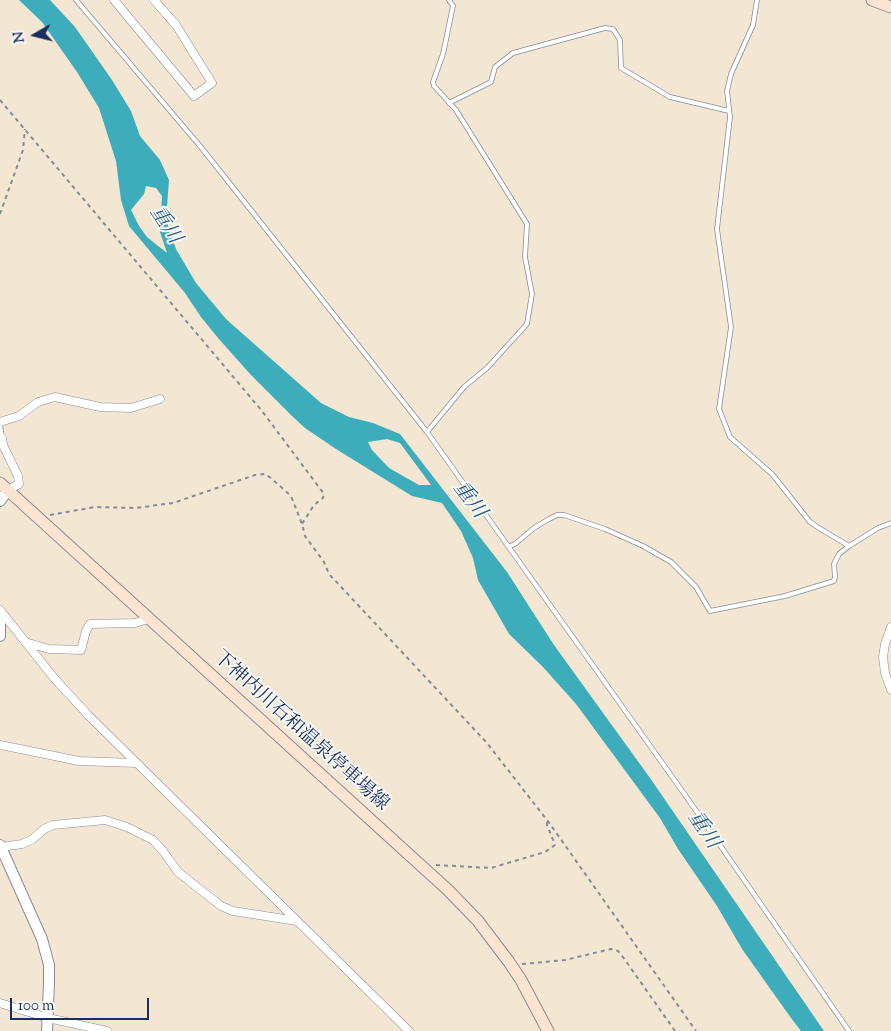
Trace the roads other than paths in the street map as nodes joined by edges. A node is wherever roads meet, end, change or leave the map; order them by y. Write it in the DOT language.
graph roads {
  1 [pos="76,0"];
  2 [pos="114,0"];
  3 [pos="154,0"];
  4 [pos="449,0"];
  5 [pos="757,0"];
  6 [pos="872,0"];
  7 [pos="891,7"];
  8 [pos="449,103"];
  9 [pos="729,111"];
  10 [pos="160,399"];
  11 [pos="0,423"];
  12 [pos="427,432"];
  13 [pos="2,438"];
  14 [pos="4,487"];
  15 [pos="0,500"];
  16 [pos="891,523"];
  17 [pos="510,546"];
  18 [pos="850,546"];
  19 [pos="0,610"];
  20 [pos="0,619"];
  21 [pos="148,619"];
  22 [pos="891,627"];
  23 [pos="0,636"];
  24 [pos="26,642"];
  25 [pos="891,690"];
  26 [pos="0,746"];
  27 [pos="136,763"];
  28 [pos="1,846"];
  29 [pos="297,921"];
  30 [pos="0,1003"];
  31 [pos="48,1018"];
  32 [pos="47,1031"];
  33 [pos="107,1031"];
  34 [pos="409,1031"];
  35 [pos="548,1031"];
  36 [pos="849,1031"];
  1 -- 12 [label="lane"];
  2 -- 3 [label="street"];
  4 -- 8 [label="lane"];
  5 -- 9 [label="lane"];
  6 -- 7 [label="main road"];
  8 -- 9 [label="lane"];
  8 -- 12 [label="lane"];
  9 -- 18 [label="lane"];
  10 -- 11 [label="street"];
  11 -- 13 [label="lane"];
  12 -- 17 [label="lane"];
  13 -- 14 [label="street"];
  14 -- 15 [label="street"];
  14 -- 21 [label="main road, 下神内川石和温泉停車場線"];
  16 -- 18 [label="lane"];
  17 -- 18 [label="lane"];
  17 -- 36 [label="lane"];
  19 -- 24 [label="street"];
  20 -- 23 [label="street"];
  21 -- 24 [label="street"];
  21 -- 35 [label="main road, 下神内川石和温泉停車場線"];
  22 -- 25 [label="street"];
  24 -- 27 [label="street"];
  26 -- 27 [label="street"];
  27 -- 29 [label="street"];
  28 -- 29 [label="street"];
  28 -- 31 [label="street"];
  29 -- 34 [label="street"];
  30 -- 31 [label="street"];
  31 -- 32 [label="street"];
  31 -- 33 [label="street"];
}
